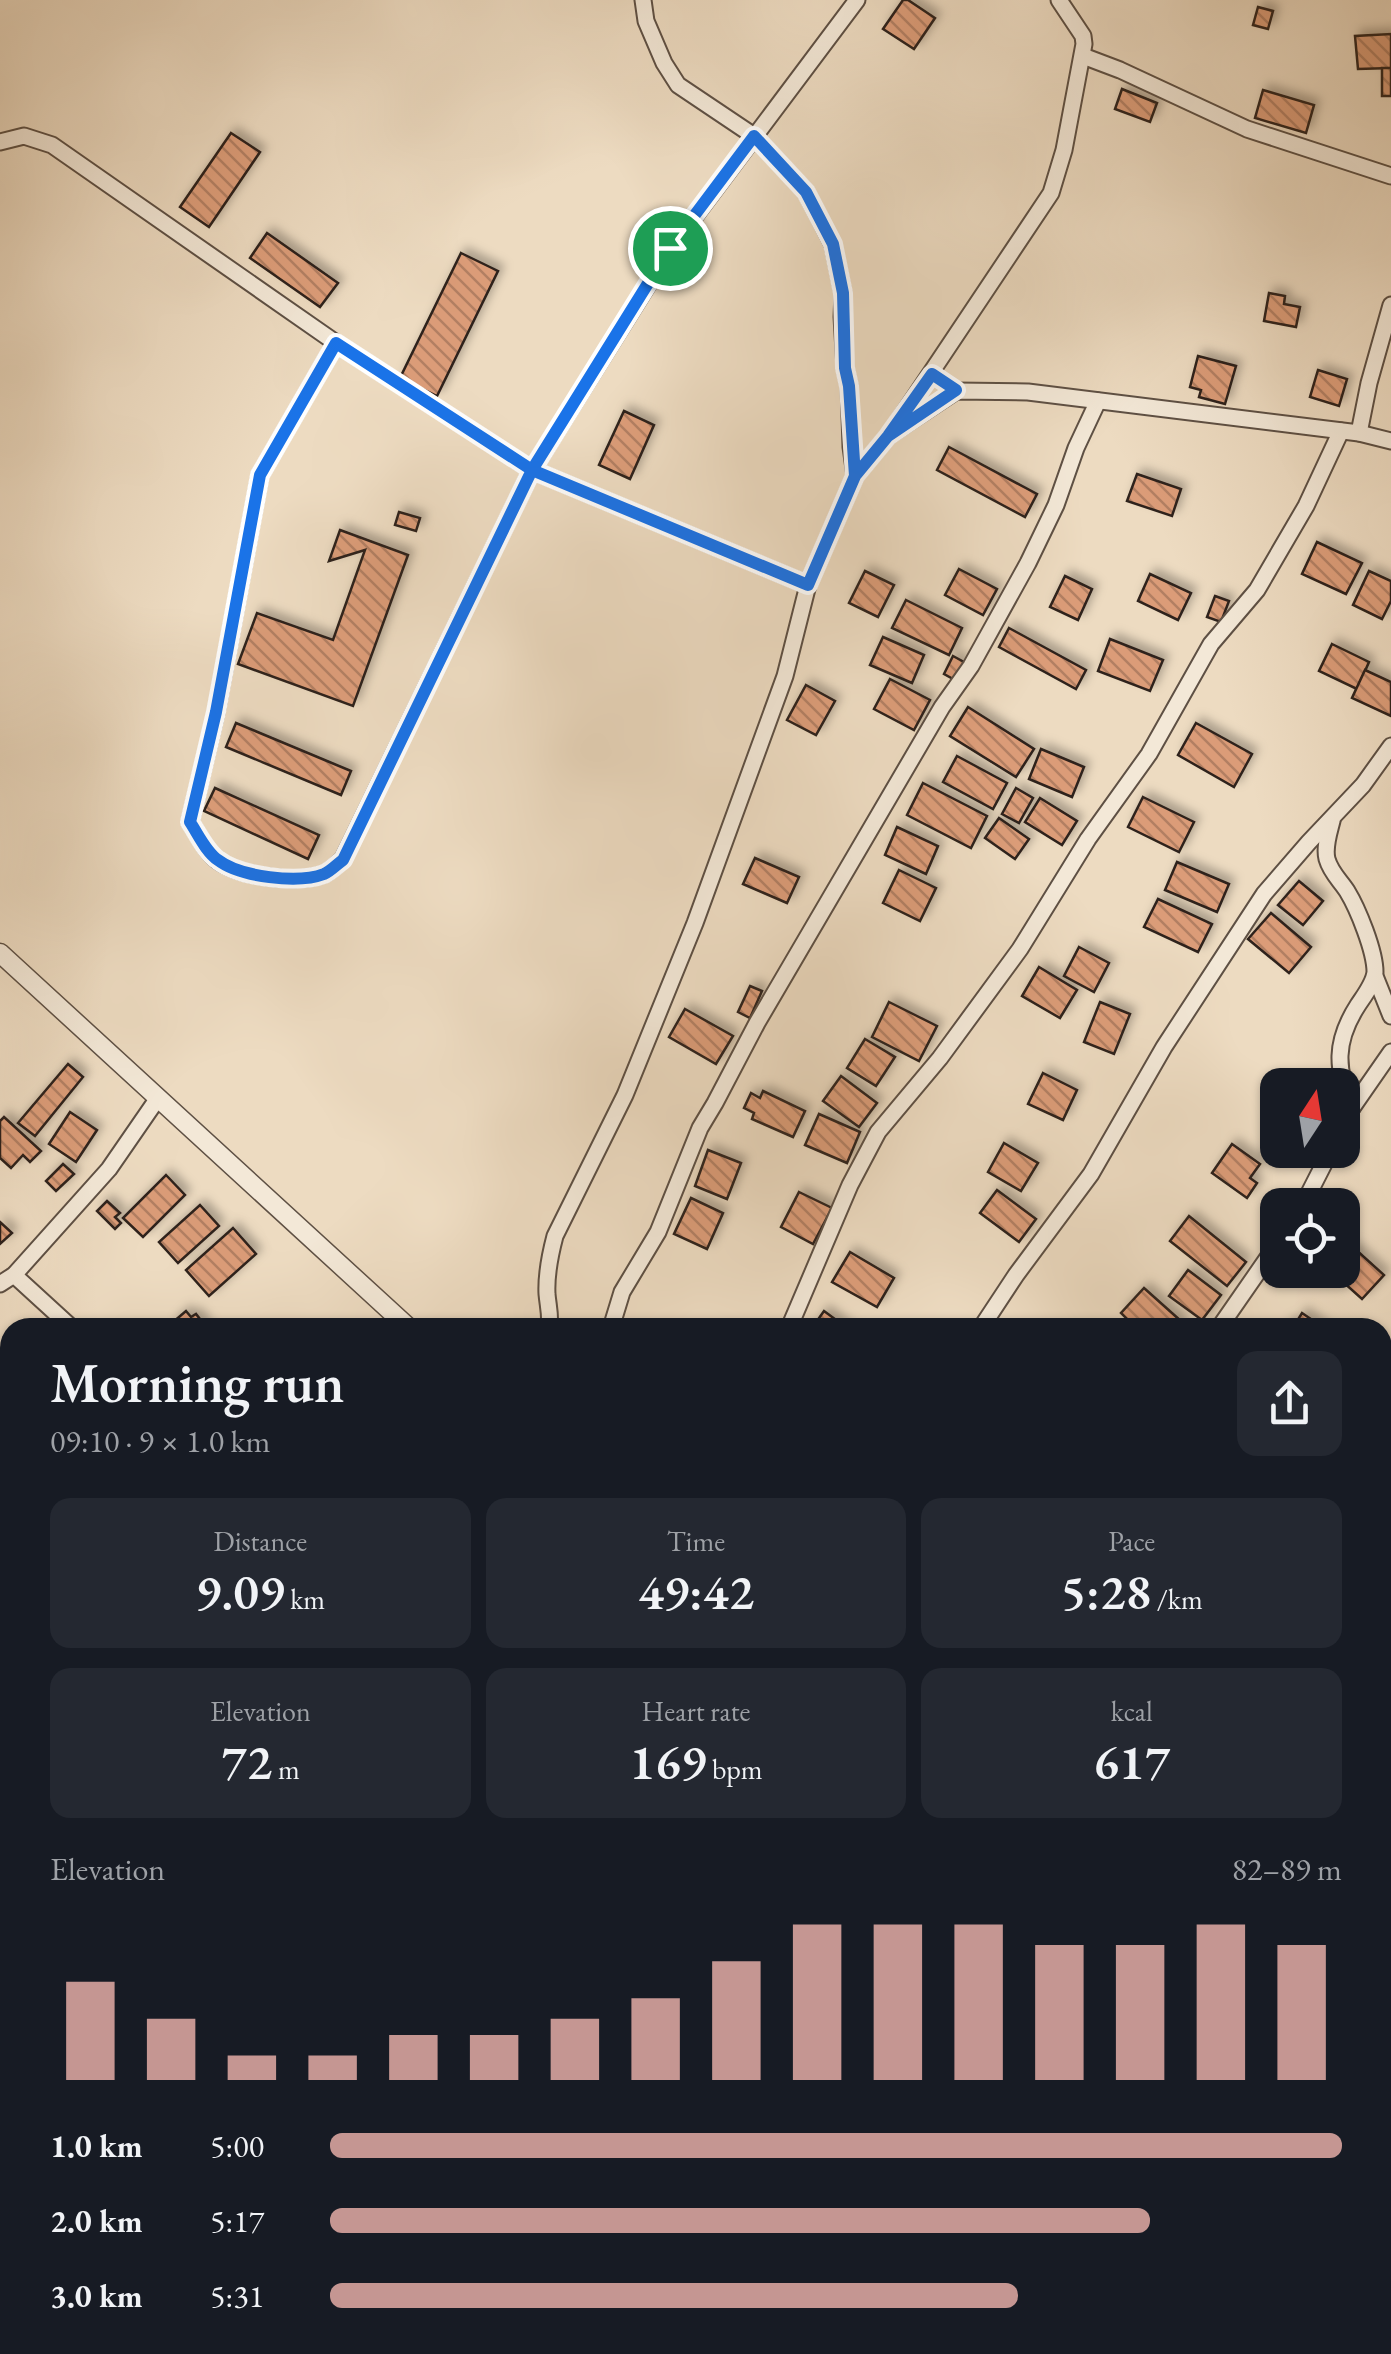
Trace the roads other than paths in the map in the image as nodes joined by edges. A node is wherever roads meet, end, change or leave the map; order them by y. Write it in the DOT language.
graph roads {
  1 [pos="643,0"];
  2 [pos="857,0"];
  3 [pos="1059,0"];
  4 [pos="1084,56"];
  5 [pos="754,136"];
  6 [pos="0,142"];
  7 [pos="1391,176"];
  8 [pos="1391,305"];
  9 [pos="336,343"];
  10 [pos="932,374"];
  11 [pos="956,390"];
  12 [pos="1098,401"];
  13 [pos="1341,430"];
  14 [pos="1359,432"];
  15 [pos="888,436"];
  16 [pos="1391,442"];
  17 [pos="532,470"];
  18 [pos="855,476"];
  19 [pos="808,585"];
  20 [pos="1391,746"];
  21 [pos="1332,817"];
  22 [pos="0,953"];
  23 [pos="1375,976"];
  24 [pos="1391,1016"];
  25 [pos="1391,1052"];
  26 [pos="1341,1068"];
  27 [pos="1360,1097"];
  28 [pos="158,1098"];
  29 [pos="1260,1269"];
  30 [pos="7,1279"];
  31 [pos="59,1318"];
  32 [pos="398,1318"];
  33 [pos="551,1318"];
  34 [pos="614,1318"];
  35 [pos="793,1318"];
  36 [pos="988,1318"];
  37 [pos="1226,1318"];
  1 -- 5 [label="street"];
  2 -- 5 [label="street"];
  3 -- 4 [label="street"];
  4 -- 7 [label="street"];
  4 -- 10 [label="street"];
  5 -- 17 [label="street"];
  5 -- 18 [label="street"];
  6 -- 9 [label="street"];
  8 -- 14 [label="street"];
  9 -- 17 [label="street"];
  9 -- 17 [label="street"];
  10 -- 11 [label="street"];
  10 -- 15 [label="street"];
  11 -- 12 [label="street"];
  11 -- 15 [label="street"];
  12 -- 13 [label="street"];
  12 -- 34 [label="street"];
  13 -- 14 [label="street"];
  13 -- 35 [label="street"];
  14 -- 16 [label="street"];
  15 -- 18 [label="street"];
  17 -- 19 [label="street"];
  18 -- 19 [label="street"];
  19 -- 33 [label="street"];
  20 -- 21 [label="street"];
  21 -- 23 [label="street"];
  21 -- 36 [label="street"];
  22 -- 28 [label="street"];
  23 -- 24 [label="street"];
  23 -- 26 [label="street"];
  25 -- 27 [label="street"];
  28 -- 30 [label="street"];
  28 -- 32 [label="street"];
  29 -- 37 [label="street"];
  30 -- 31 [label="street"];
}
